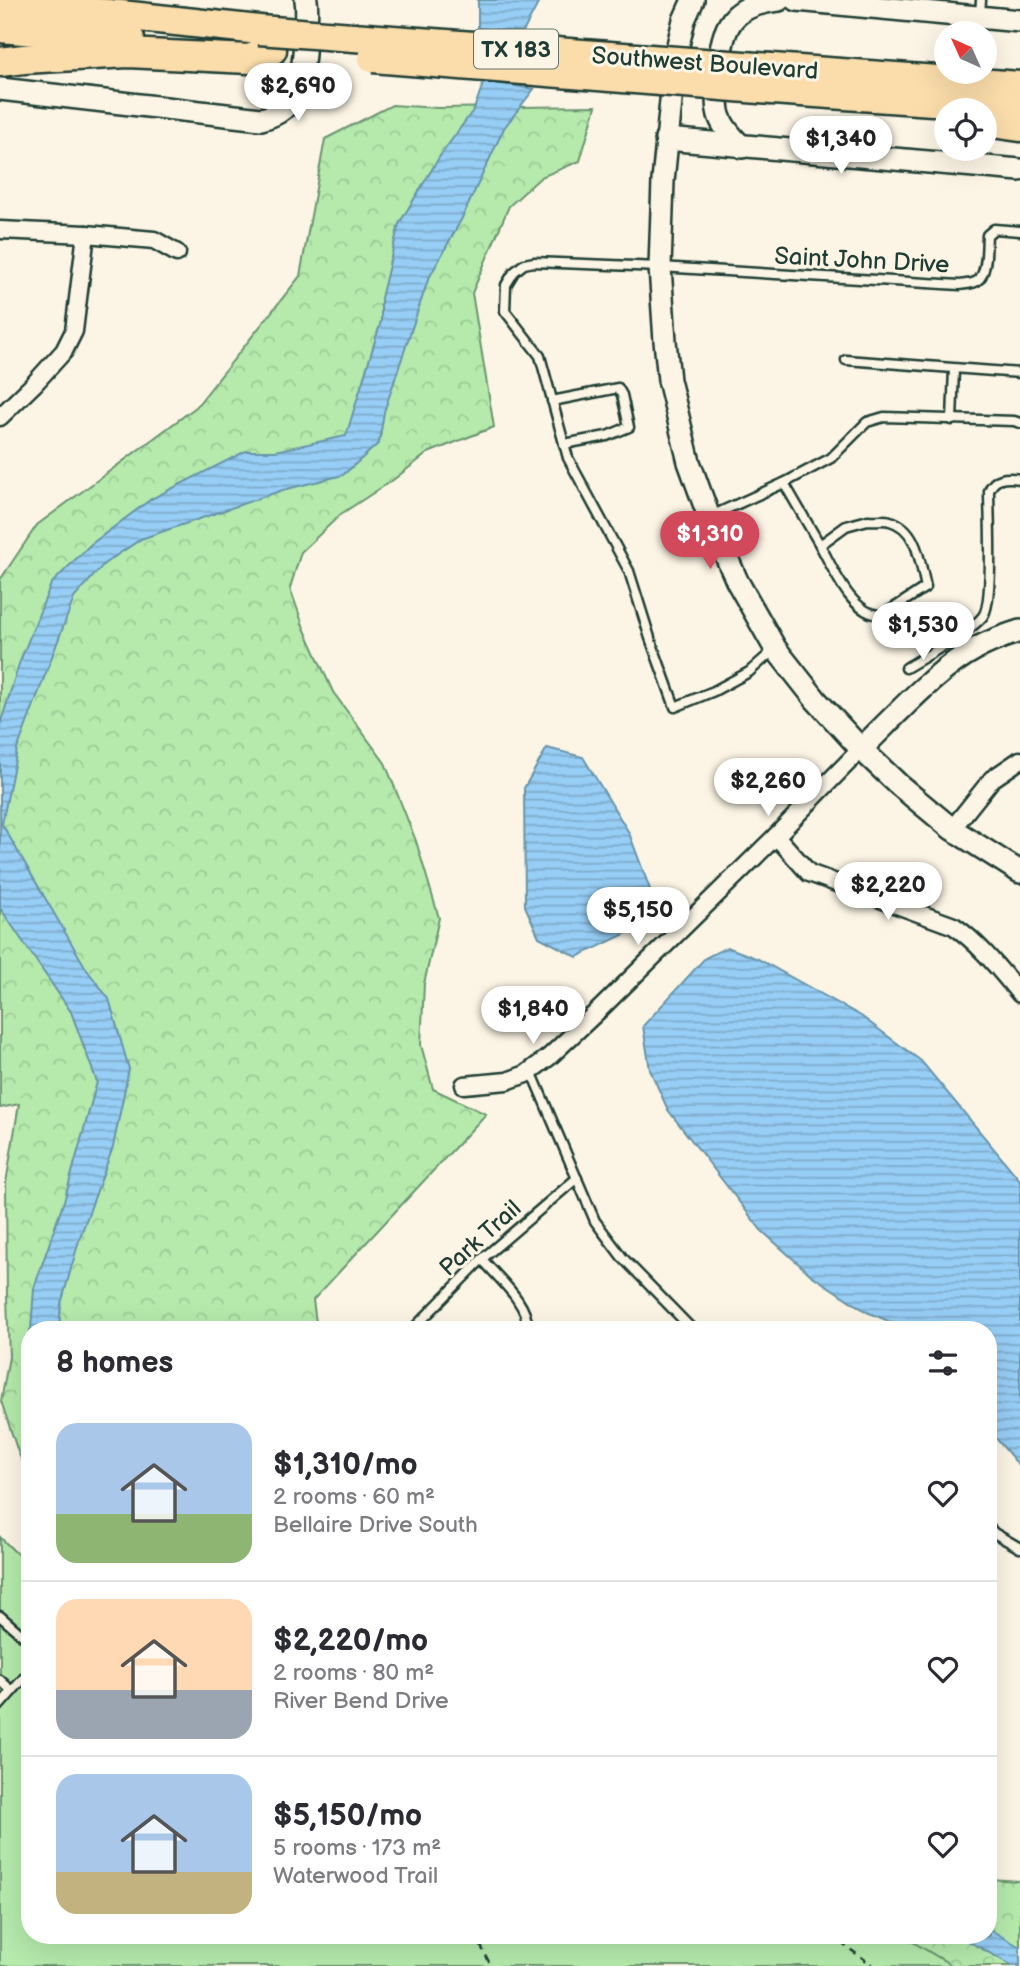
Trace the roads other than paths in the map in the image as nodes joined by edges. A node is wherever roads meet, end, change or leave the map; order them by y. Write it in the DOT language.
graph roads {
  1 [pos="58,0"];
  2 [pos="306,0"];
  3 [pos="693,0"];
  4 [pos="779,0"];
  5 [pos="797,0"];
  6 [pos="844,3"];
  7 [pos="0,5"];
  8 [pos="980,9"];
  9 [pos="121,15"];
  10 [pos="1020,21"];
  11 [pos="0,28"];
  12 [pos="266,40"];
  13 [pos="0,62"];
  14 [pos="774,83"];
  15 [pos="1020,86"];
  16 [pos="0,89"];
  17 [pos="1020,107"];
  18 [pos="934,115"];
  19 [pos="997,124"];
  20 [pos="1020,127"];
  21 [pos="666,139"];
  22 [pos="742,147"];
  23 [pos="1020,170"];
  24 [pos="0,230"];
  25 [pos="1020,231"];
  26 [pos="86,234"];
  27 [pos="177,253"];
  28 [pos="660,267"];
  29 [pos="846,360"];
  30 [pos="954,369"];
  31 [pos="1020,373"];
  32 [pos="552,401"];
  33 [pos="0,417"];
  34 [pos="952,420"];
  35 [pos="1020,423"];
  36 [pos="564,444"];
  37 [pos="1020,479"];
  38 [pos="784,483"];
  39 [pos="709,517"];
  40 [pos="820,545"];
  41 [pos="1020,631"];
  42 [pos="775,648"];
  43 [pos="906,668"];
  44 [pos="860,749"];
  45 [pos="1020,760"];
  46 [pos="952,829"];
  47 [pos="776,836"];
  48 [pos="1020,872"];
  49 [pos="1020,994"];
  50 [pos="531,1071"];
  51 [pos="464,1085"];
  52 [pos="577,1178"];
  53 [pos="482,1259"];
  54 [pos="421,1321"];
  55 [pos="528,1321"];
  56 [pos="684,1321"];
  57 [pos="997,1535"];
  58 [pos="1020,1548"];
  59 [pos="0,1616"];
  60 [pos="21,1634"];
  61 [pos="0,1680"];
  62 [pos="21,1681"];
  63 [pos="12,1691"];
  64 [pos="0,1705"];
  1 -- 9 [label="highway"];
  2 -- 16 [label="street"];
  3 -- 21 [label="street"];
  4 -- 22 [label="street"];
  5 -- 6 [label="street"];
  6 -- 8 [label="street"];
  7 -- 9 [label="highway, Southwest Boulevard / TX 183"];
  8 -- 10 [label="street"];
  9 -- 12 [label="highway, Southwest Boulevard / TX 183"];
  11 -- 12 [label="highway, Southwest Boulevard / TX 183"];
  12 -- 13 [label="highway"];
  12 -- 14 [label="highway, Southwest Boulevard / TX 183, bridge"];
  14 -- 15 [label="highway, Southwest Boulevard / TX 183"];
  14 -- 17 [label="highway, Southwest Boulevard / TX 183"];
  14 -- 18 [label="highway"];
  19 -- 20 [label="highway"];
  21 -- 22 [label="street"];
  21 -- 28 [label="street"];
  22 -- 23 [label="street"];
  24 -- 26 [label="street"];
  25 -- 28 [label="lane, Saint John Drive"];
  26 -- 27 [label="street"];
  26 -- 33 [label="street"];
  28 -- 32 [label="lane"];
  28 -- 39 [label="street"];
  29 -- 30 [label="lane"];
  30 -- 31 [label="lane"];
  30 -- 34 [label="lane"];
  32 -- 36 [label="lane"];
  32 -- 36 [label="lane"];
  34 -- 35 [label="lane"];
  34 -- 38 [label="lane"];
  36 -- 42 [label="lane"];
  37 -- 43 [label="lane"];
  38 -- 39 [label="lane"];
  38 -- 40 [label="lane"];
  39 -- 42 [label="street"];
  40 -- 40 [label="lane"];
  41 -- 44 [label="street"];
  42 -- 44 [label="street"];
  44 -- 46 [label="street"];
  44 -- 47 [label="street"];
  45 -- 46 [label="street"];
  46 -- 48 [label="street"];
  47 -- 49 [label="street"];
  47 -- 50 [label="street"];
  50 -- 51 [label="street"];
  50 -- 52 [label="lane"];
  52 -- 53 [label="lane, Park Trail"];
  52 -- 56 [label="lane"];
  53 -- 54 [label="lane, Park Trail"];
  53 -- 55 [label="lane"];
  57 -- 58 [label="lane"];
  59 -- 60 [label="lane"];
  61 -- 63 [label="lane"];
  62 -- 63 [label="lane"];
  63 -- 64 [label="lane"];
}
